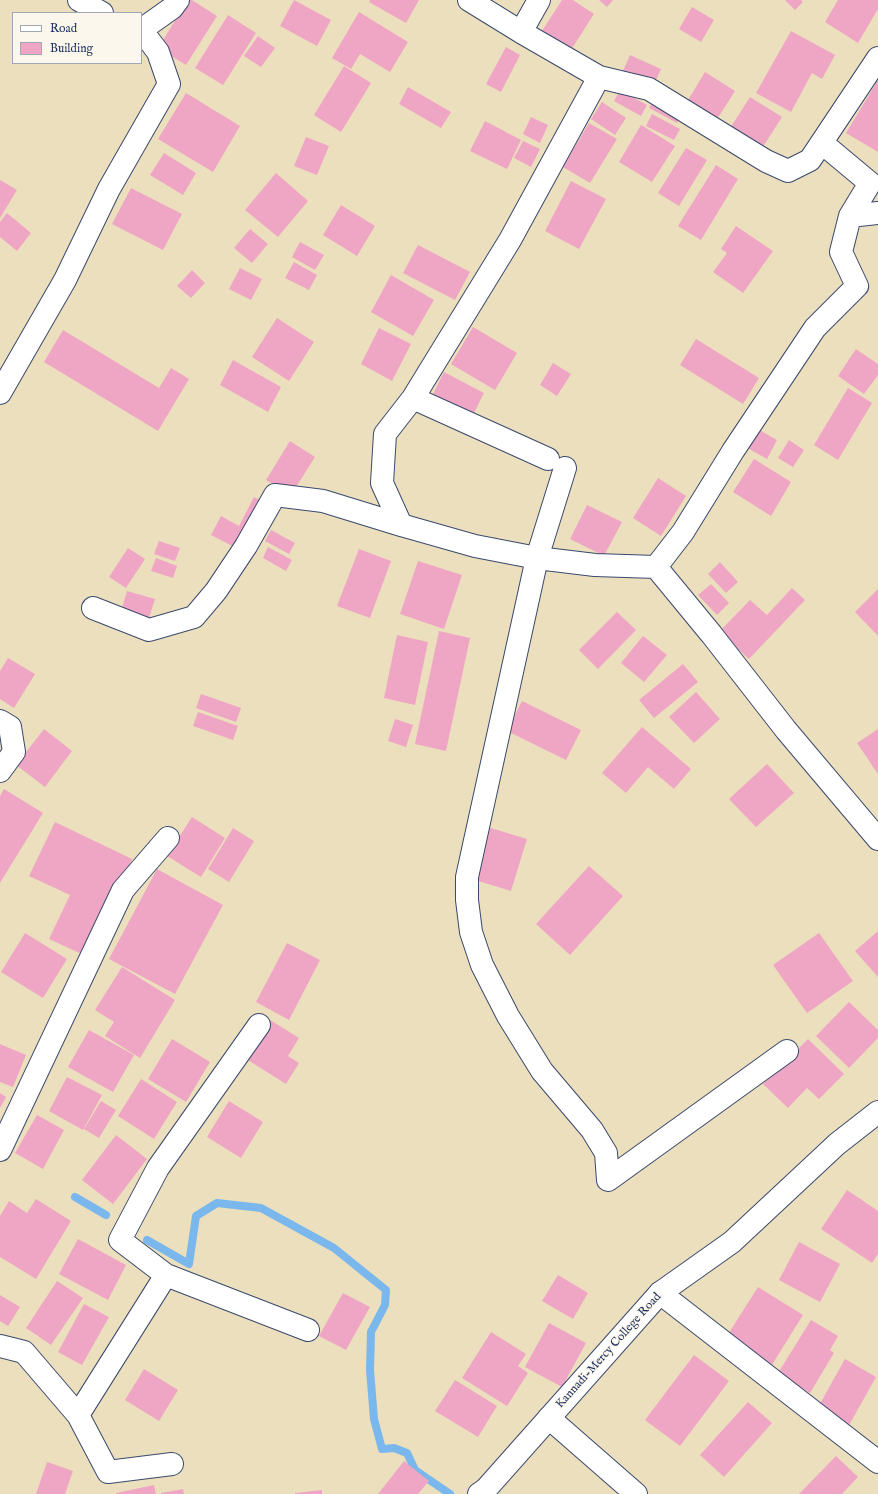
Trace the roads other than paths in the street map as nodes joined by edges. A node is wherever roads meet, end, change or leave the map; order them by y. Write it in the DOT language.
graph roads {
  1 [pos="79,0"];
  2 [pos="178,0"];
  3 [pos="469,0"];
  4 [pos="539,0"];
  5 [pos="100,12"];
  6 [pos="142,31"];
  7 [pos="521,32"];
  8 [pos="878,58"];
  9 [pos="599,77"];
  10 [pos="822,143"];
  11 [pos="878,213"];
  12 [pos="850,216"];
  13 [pos="0,393"];
  14 [pos="413,398"];
  15 [pos="401,525"];
  16 [pos="537,558"];
  17 [pos="656,568"];
  18 [pos="93,608"];
  19 [pos="0,721"];
  20 [pos="0,771"];
  21 [pos="168,838"];
  22 [pos="878,839"];
  23 [pos="259,1025"];
  24 [pos="787,1051"];
  25 [pos="878,1112"];
  26 [pos="0,1150"];
  27 [pos="166,1275"];
  28 [pos="660,1293"];
  29 [pos="308,1330"];
  30 [pos="0,1346"];
  31 [pos="78,1415"];
  32 [pos="549,1418"];
  33 [pos="878,1462"];
  34 [pos="172,1464"];
  35 [pos="479,1494"];
  36 [pos="636,1494"];
  1 -- 5 [label="street"];
  2 -- 6 [label="street"];
  3 -- 7 [label="street"];
  4 -- 7 [label="street"];
  6 -- 13 [label="street"];
  7 -- 9 [label="street"];
  8 -- 10 [label="street"];
  9 -- 10 [label="street"];
  9 -- 14 [label="street"];
  10 -- 12 [label="street"];
  11 -- 12 [label="street"];
  12 -- 17 [label="street"];
  14 -- 15 [label="street"];
  14 -- 16 [label="street"];
  15 -- 16 [label="street"];
  15 -- 18 [label="street"];
  16 -- 17 [label="street"];
  16 -- 24 [label="street"];
  17 -- 22 [label="street"];
  19 -- 20 [label="street"];
  21 -- 26 [label="street"];
  23 -- 27 [label="street"];
  25 -- 28 [label="street, Kannadi-Mercy College Road"];
  27 -- 29 [label="street"];
  27 -- 31 [label="street"];
  28 -- 32 [label="street, Kannadi-Mercy College Road"];
  28 -- 33 [label="street"];
  30 -- 31 [label="street"];
  31 -- 34 [label="street"];
  32 -- 35 [label="street, Kannadi-Mercy College Road"];
  32 -- 36 [label="street"];
}
